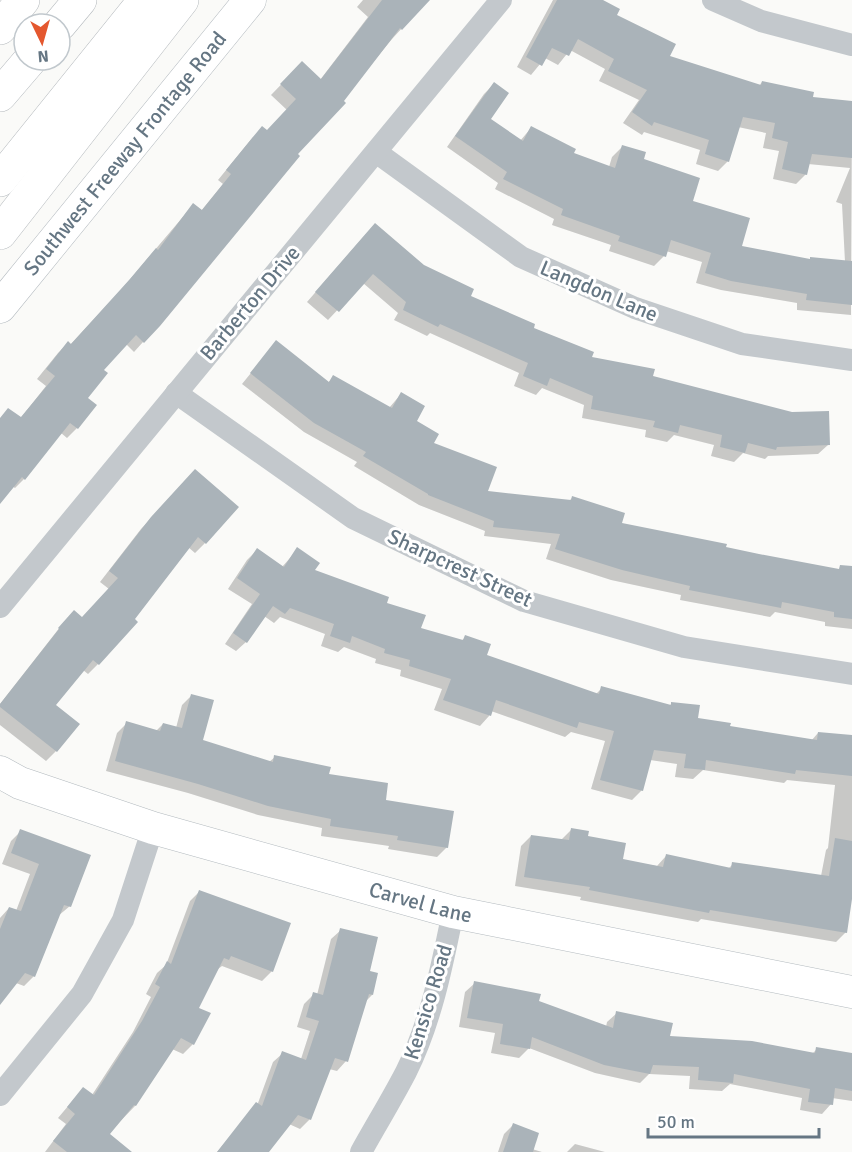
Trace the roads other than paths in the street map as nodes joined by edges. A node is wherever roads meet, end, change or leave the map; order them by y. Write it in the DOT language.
graph roads {
  1 [pos="23,0"];
  2 [pos="80,0"];
  3 [pos="145,0"];
  4 [pos="182,0"];
  5 [pos="250,0"];
  6 [pos="501,0"];
  7 [pos="713,0"];
  8 [pos="70,12"];
  9 [pos="0,28"];
  10 [pos="852,45"];
  11 [pos="20,72"];
  12 [pos="0,95"];
  13 [pos="376,152"];
  14 [pos="0,180"];
  15 [pos="0,233"];
  16 [pos="0,307"];
  17 [pos="852,360"];
  18 [pos="176,393"];
  19 [pos="0,607"];
  20 [pos="852,674"];
  21 [pos="0,772"];
  22 [pos="153,828"];
  23 [pos="453,912"];
  24 [pos="852,992"];
  25 [pos="0,1095"];
  26 [pos="361,1152"];
  1 -- 9 [label="highway"];
  2 -- 8 [label="highway"];
  3 -- 14 [label="highway"];
  4 -- 15 [label="highway"];
  5 -- 16 [label="street, Southwest Freeway Frontage Road"];
  6 -- 13 [label="street, Barberton Drive"];
  7 -- 10 [label="street"];
  11 -- 12 [label="highway"];
  13 -- 17 [label="street, Langdon Lane"];
  13 -- 18 [label="street, Barberton Drive"];
  18 -- 19 [label="street, Barberton Drive"];
  18 -- 20 [label="street, Sharpcrest Street"];
  21 -- 22 [label="street, Carvel Lane"];
  22 -- 23 [label="street, Carvel Lane"];
  22 -- 25 [label="street"];
  23 -- 24 [label="street, Carvel Lane"];
  23 -- 26 [label="street, Kensico Road"];
}
